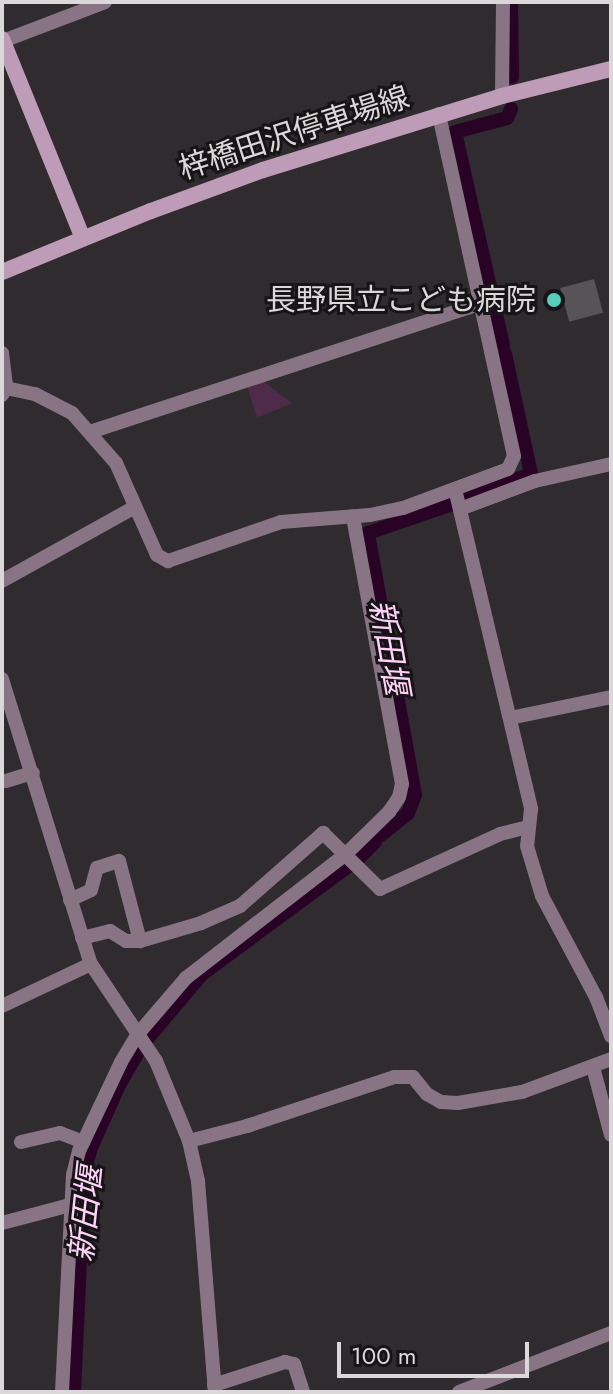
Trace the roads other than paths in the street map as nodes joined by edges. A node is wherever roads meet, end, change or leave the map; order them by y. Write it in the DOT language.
graph roads {
  1 [pos="105,2"];
  2 [pos="503,2"];
  3 [pos="2,40"];
  4 [pos="611,69"];
  5 [pos="502,96"];
  6 [pos="439,114"];
  7 [pos="83,238"];
  8 [pos="2,272"];
  9 [pos="480,304"];
  10 [pos="2,353"];
  11 [pos="4,392"];
  12 [pos="90,432"];
  13 [pos="611,464"];
  14 [pos="455,489"];
  15 [pos="135,507"];
  16 [pos="460,509"];
  17 [pos="353,516"];
  18 [pos="2,581"];
  19 [pos="3,687"];
  20 [pos="611,697"];
  21 [pos="510,718"];
  22 [pos="33,773"];
  23 [pos="6,781"];
  24 [pos="529,827"];
  25 [pos="347,853"];
  26 [pos="70,900"];
  27 [pos="82,938"];
  28 [pos="140,941"];
  29 [pos="91,964"];
  30 [pos="2,1006"];
  31 [pos="138,1034"];
  32 [pos="611,1036"];
  33 [pos="611,1059"];
  34 [pos="593,1067"];
  35 [pos="611,1135"];
  36 [pos="189,1141"];
  37 [pos="21,1142"];
  38 [pos="83,1142"];
  39 [pos="70,1205"];
  40 [pos="2,1223"];
  41 [pos="611,1333"];
  42 [pos="494,1385"];
  43 [pos="215,1388"];
  44 [pos="62,1392"];
  45 [pos="303,1392"];
  46 [pos="459,1392"];
  1 -- 3 [label="street"];
  2 -- 5 [label="street"];
  3 -- 7 [label="main road"];
  4 -- 5 [label="main road, 梓橋田沢停車場線"];
  5 -- 6 [label="main road, 梓橋田沢停車場線"];
  6 -- 7 [label="main road, 梓橋田沢停車場線"];
  6 -- 9 [label="street"];
  7 -- 8 [label="main road, 梓橋田沢停車場線"];
  9 -- 12 [label="street"];
  9 -- 14 [label="street"];
  10 -- 11 [label="street"];
  11 -- 12 [label="street"];
  12 -- 15 [label="street"];
  13 -- 16 [label="street"];
  14 -- 16 [label="street"];
  14 -- 17 [label="street"];
  15 -- 17 [label="street"];
  15 -- 18 [label="street"];
  16 -- 21 [label="street"];
  17 -- 25 [label="street"];
  19 -- 22 [label="street"];
  20 -- 21 [label="street"];
  21 -- 24 [label="street"];
  22 -- 23 [label="street"];
  22 -- 26 [label="street"];
  24 -- 25 [label="street"];
  24 -- 32 [label="street"];
  25 -- 28 [label="street"];
  25 -- 31 [label="street"];
  26 -- 27 [label="street"];
  26 -- 28 [label="street"];
  27 -- 28 [label="street"];
  27 -- 29 [label="street"];
  29 -- 30 [label="street"];
  29 -- 31 [label="street"];
  31 -- 36 [label="street"];
  31 -- 38 [label="street"];
  33 -- 34 [label="street"];
  34 -- 35 [label="street"];
  34 -- 36 [label="street"];
  36 -- 43 [label="street"];
  37 -- 38 [label="street"];
  38 -- 39 [label="street"];
  39 -- 40 [label="street"];
  39 -- 44 [label="street"];
  41 -- 42 [label="street"];
  42 -- 46 [label="street"];
  43 -- 45 [label="street"];
}
